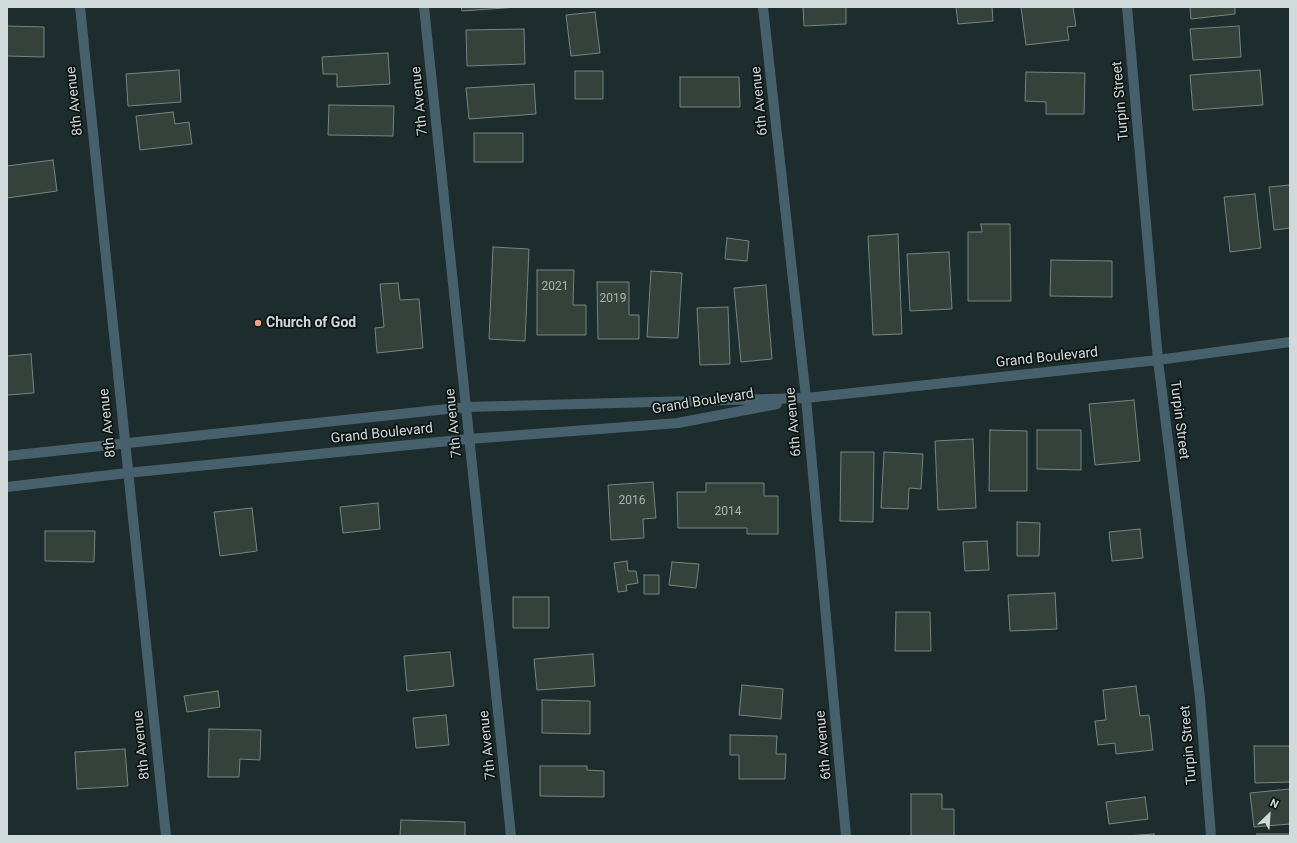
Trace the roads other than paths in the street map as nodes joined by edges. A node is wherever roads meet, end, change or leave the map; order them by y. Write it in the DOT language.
graph roads {
  1 [pos="80,7"];
  2 [pos="424,7"];
  3 [pos="763,7"];
  4 [pos="1127,7"];
  5 [pos="1290,342"];
  6 [pos="1158,360"];
  7 [pos="806,398"];
  8 [pos="466,407"];
  9 [pos="469,439"];
  10 [pos="124,442"];
  11 [pos="7,456"];
  12 [pos="127,473"];
  13 [pos="7,487"];
  14 [pos="166,836"];
  15 [pos="511,836"];
  16 [pos="846,836"];
  17 [pos="1211,836"];
  1 -- 10 [label="street, 8th Avenue"];
  2 -- 8 [label="street, 7th Avenue"];
  3 -- 7 [label="street, 6th Avenue"];
  4 -- 6 [label="street, Turpin Street"];
  5 -- 6 [label="street, Grand Boulevard"];
  6 -- 7 [label="street, Grand Boulevard"];
  6 -- 17 [label="street, Turpin Street"];
  7 -- 8 [label="street, Grand Boulevard"];
  7 -- 9 [label="street, Grand Boulevard"];
  7 -- 16 [label="street, 6th Avenue"];
  8 -- 9 [label="street, 7th Avenue"];
  8 -- 10 [label="street, Grand Boulevard"];
  9 -- 12 [label="street, Grand Boulevard"];
  9 -- 15 [label="street, 7th Avenue"];
  10 -- 11 [label="street, Grand Boulevard"];
  10 -- 12 [label="street, 8th Avenue"];
  12 -- 13 [label="street, Grand Boulevard"];
  12 -- 14 [label="street, 8th Avenue"];
}
